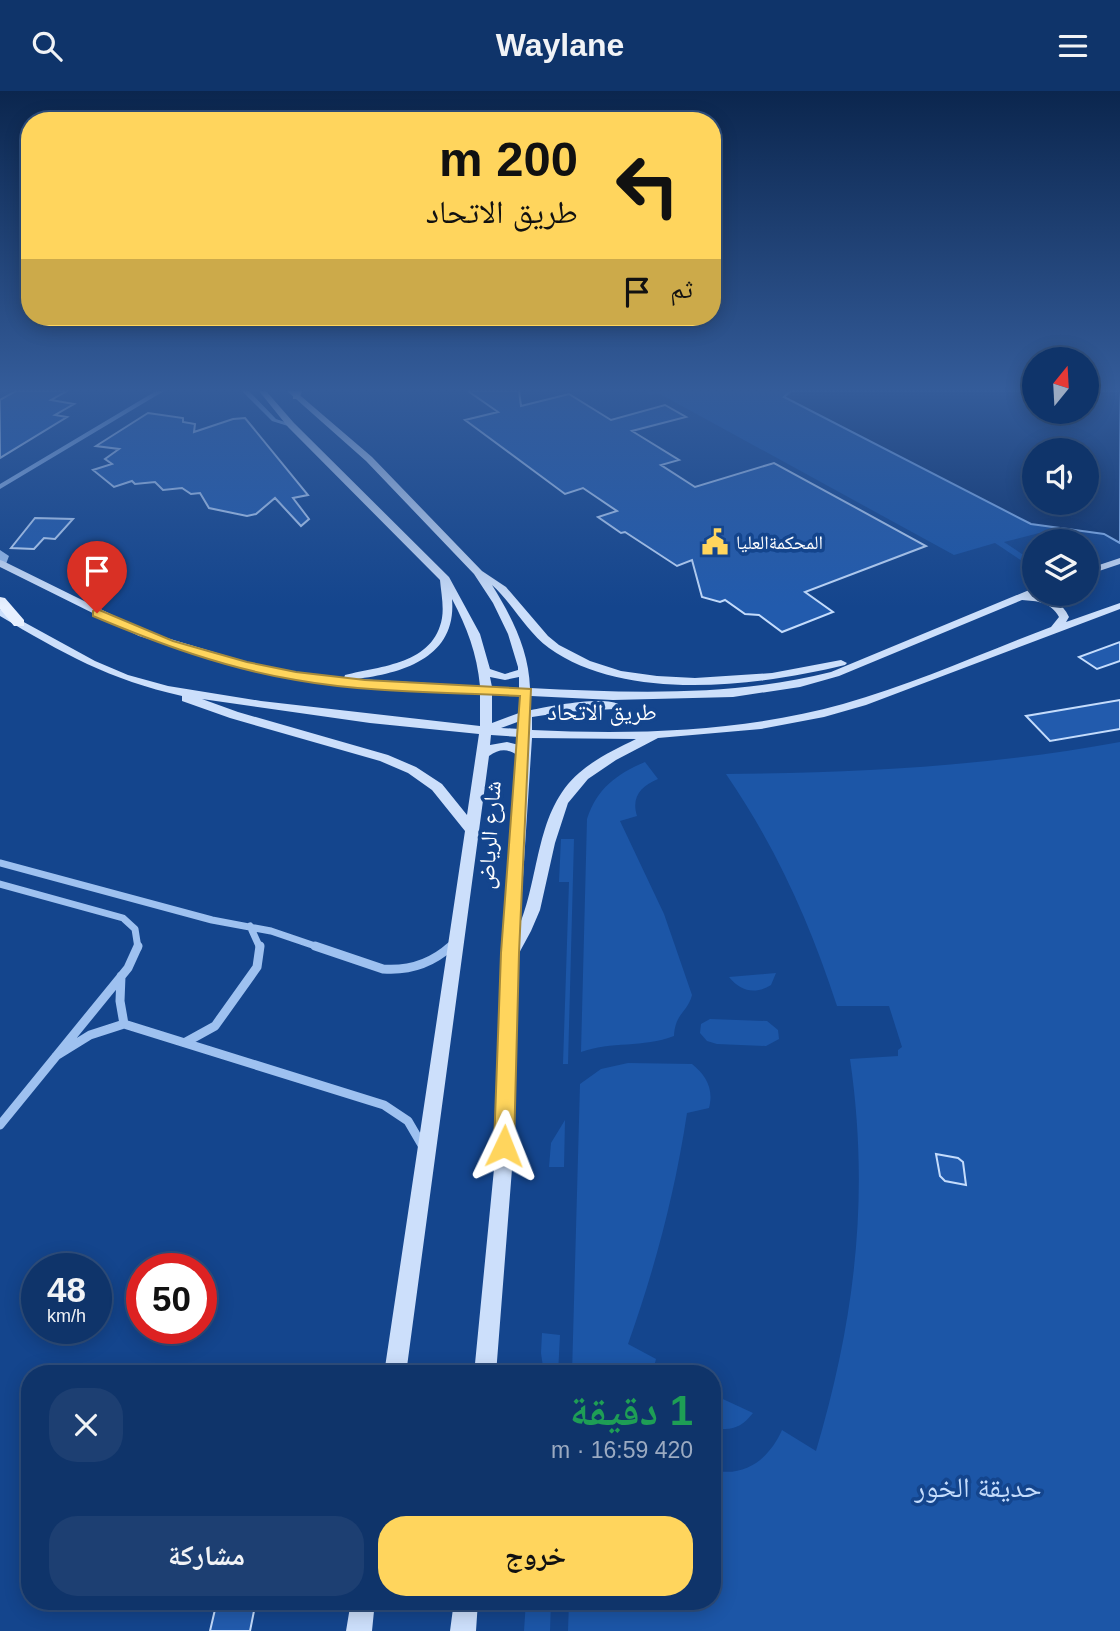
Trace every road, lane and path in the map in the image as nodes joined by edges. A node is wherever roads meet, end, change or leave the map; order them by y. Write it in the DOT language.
graph roads {
  1 [pos="26,463"];
  2 [pos="40,463"];
  3 [pos="329,463"];
  4 [pos="373,463"];
  5 [pos="0,478"];
  6 [pos="0,487"];
  7 [pos="0,552"];
  8 [pos="1120,561"];
  9 [pos="1,564"];
  10 [pos="1099,568"];
  11 [pos="478,572"];
  12 [pos="445,579"];
  13 [pos="1022,596"];
  14 [pos="1018,597"];
  15 [pos="0,601"];
  16 [pos="1120,606"];
  17 [pos="0,612"];
  18 [pos="19,623"];
  19 [pos="1056,628"];
  20 [pos="890,653"];
  21 [pos="486,672"];
  22 [pos="524,672"];
  23 [pos="314,679"];
  24 [pos="155,686"];
  25 [pos="488,690"];
  26 [pos="526,692"];
  27 [pos="733,693"];
  28 [pos="526,714"];
  29 [pos="486,730"];
  30 [pos="526,732"];
  31 [pos="656,734"];
  32 [pos="523,753"];
  33 [pos="481,756"];
  34 [pos="470,828"];
  35 [pos="0,863"];
  36 [pos="0,884"];
  37 [pos="250,926"];
  38 [pos="454,942"];
  39 [pos="510,953"];
  40 [pos="121,976"];
  41 [pos="124,1024"];
  42 [pos="185,1043"];
  43 [pos="56,1055"];
  44 [pos="0,1125"];
  45 [pos="425,1156"];
  46 [pos="396,1365"];
  47 [pos="486,1365"];
  48 [pos="362,1610"];
  49 [pos="465,1610"];
  50 [pos="359,1631"];
  51 [pos="463,1631"];
  1 -- 5 [label="street"];
  2 -- 6 [label="street"];
  3 -- 12 [label="main road, شارع الرياض"];
  4 -- 11 [label="main road, شارع الرياض"];
  7 -- 9 [label="street"];
  8 -- 10 [label="main road"];
  9 -- 23 [label="main road, طريق الاتحاد"];
  11 -- 20 [label="main road"];
  11 -- 22 [label="main road, شارع الرياض"];
  12 -- 21 [label="main road, شارع الرياض"];
  12 -- 23 [label="main road"];
  13 -- 14 [label="main road, طريق الاتحاد"];
  14 -- 19 [label="main road"];
  14 -- 20 [label="main road, طريق الاتحاد"];
  15 -- 18 [label="main road"];
  16 -- 19 [label="main road, طريق الاتحاد"];
  17 -- 18 [label="main road, طريق الاتحاد"];
  18 -- 24 [label="main road, طريق الاتحاد"];
  19 -- 31 [label="main road, طريق الاتحاد"];
  20 -- 27 [label="main road, طريق الاتحاد"];
  21 -- 22 [label="main road"];
  21 -- 25 [label="main road, شارع الرياض"];
  22 -- 26 [label="main road, شارع الرياض"];
  23 -- 25 [label="main road, طريق الاتحاد"];
  24 -- 29 [label="main road, طريق الاتحاد"];
  24 -- 34 [label="main road"];
  25 -- 26 [label="main road, طريق الاتحاد"];
  25 -- 29 [label="main road, شارع الرياض"];
  26 -- 27 [label="main road, طريق الاتحاد"];
  26 -- 28 [label="main road, شارع الرياض"];
  27 -- 28 [label="main road"];
  28 -- 29 [label="main road"];
  28 -- 30 [label="main road, شارع الرياض"];
  29 -- 30 [label="main road, طريق الاتحاد"];
  29 -- 33 [label="main road, شارع الرياض"];
  30 -- 31 [label="main road, طريق الاتحاد"];
  30 -- 32 [label="main road, شارع الرياض"];
  31 -- 39 [label="main road"];
  32 -- 33 [label="main road"];
  32 -- 39 [label="main road, شارع الرياض"];
  33 -- 34 [label="main road, شارع الرياض"];
  34 -- 38 [label="main road, شارع الرياض"];
  35 -- 37 [label="street"];
  36 -- 40 [label="street"];
  37 -- 38 [label="street"];
  37 -- 42 [label="street"];
  38 -- 45 [label="main road, شارع الرياض"];
  39 -- 47 [label="main road, شارع الرياض"];
  40 -- 41 [label="street"];
  40 -- 43 [label="street"];
  41 -- 42 [label="street"];
  41 -- 43 [label="street"];
  42 -- 45 [label="street"];
  43 -- 44 [label="street"];
  45 -- 46 [label="main road, شارع الرياض"];
  48 -- 50 [label="main road"];
  49 -- 51 [label="main road"];
}
